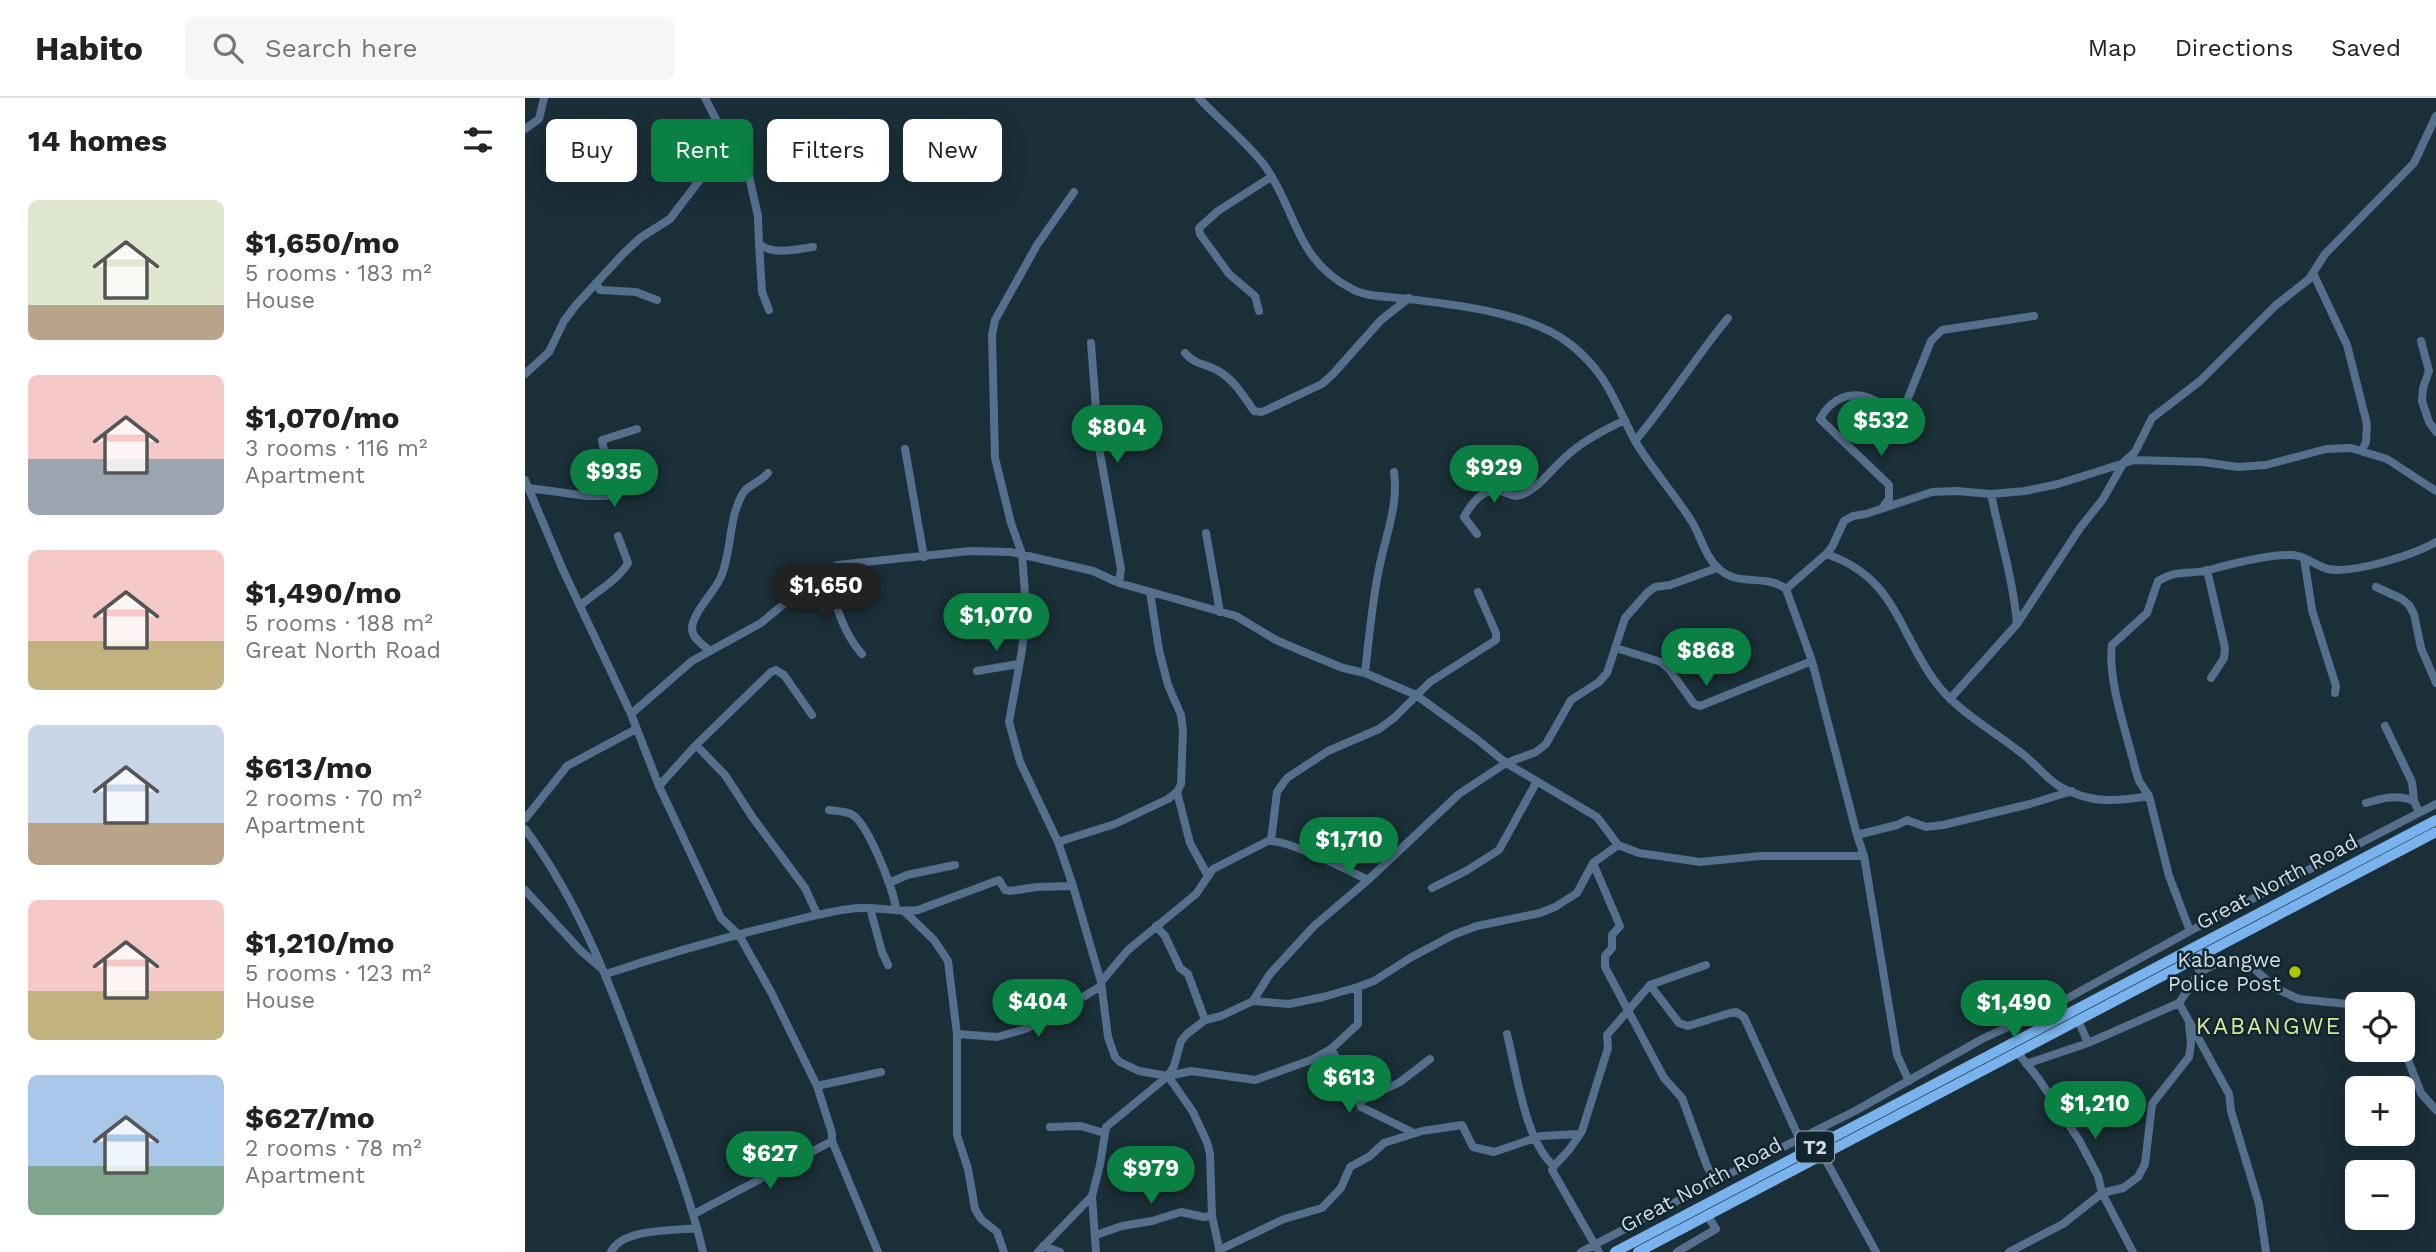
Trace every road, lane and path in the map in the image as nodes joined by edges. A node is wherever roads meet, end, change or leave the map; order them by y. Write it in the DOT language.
graph roads {
  1 [pos="544,98"];
  2 [pos="705,98"];
  3 [pos="1199,98"];
  4 [pos="2436,116"];
  5 [pos="717,119"];
  6 [pos="525,129"];
  7 [pos="1271,177"];
  8 [pos="698,182"];
  9 [pos="750,182"];
  10 [pos="1074,192"];
  11 [pos="759,244"];
  12 [pos="813,247"];
  13 [pos="2313,273"];
  14 [pos="596,283"];
  15 [pos="1409,299"];
  16 [pos="657,300"];
  17 [pos="769,310"];
  18 [pos="1259,311"];
  19 [pos="2034,316"];
  20 [pos="1728,318"];
  21 [pos="2421,341"];
  22 [pos="1091,343"];
  23 [pos="1185,353"];
  24 [pos="525,374"];
  25 [pos="1625,420"];
  26 [pos="637,429"];
  27 [pos="2436,432"];
  28 [pos="1635,441"];
  29 [pos="905,449"];
  30 [pos="2362,450"];
  31 [pos="2124,462"];
  32 [pos="1394,472"];
  33 [pos="768,473"];
  34 [pos="526,484"];
  35 [pos="2436,491"];
  36 [pos="1991,494"];
  37 [pos="1883,508"];
  38 [pos="1206,533"];
  39 [pos="1477,534"];
  40 [pos="618,536"];
  41 [pos="2436,542"];
  42 [pos="1022,554"];
  43 [pos="1826,554"];
  44 [pos="924,557"];
  45 [pos="2304,558"];
  46 [pos="1717,568"];
  47 [pos="2207,570"];
  48 [pos="823,572"];
  49 [pos="1119,583"];
  50 [pos="2376,587"];
  51 [pos="1786,589"];
  52 [pos="1150,592"];
  53 [pos="1478,592"];
  54 [pos="581,605"];
  55 [pos="1220,612"];
  56 [pos="2017,624"];
  57 [pos="1616,649"];
  58 [pos="709,650"];
  59 [pos="862,654"];
  60 [pos="1812,661"];
  61 [pos="1019,664"];
  62 [pos="977,671"];
  63 [pos="1365,673"];
  64 [pos="2211,678"];
  65 [pos="2436,683"];
  66 [pos="2335,693"];
  67 [pos="1416,695"];
  68 [pos="1950,699"];
  69 [pos="631,714"];
  70 [pos="812,715"];
  71 [pos="2385,726"];
  72 [pos="636,729"];
  73 [pos="696,745"];
  74 [pos="1506,763"];
  75 [pos="1537,781"];
  76 [pos="659,786"];
  77 [pos="2072,791"];
  78 [pos="1177,792"];
  79 [pos="2149,796"];
  80 [pos="2414,800"];
  81 [pos="2366,803"];
  82 [pos="2436,804"];
  83 [pos="829,810"];
  84 [pos="2420,812"];
  85 [pos="525,819"];
  86 [pos="2436,820"];
  87 [pos="525,829"];
  88 [pos="2436,832"];
  89 [pos="1857,835"];
  90 [pos="1271,841"];
  91 [pos="1058,842"];
  92 [pos="1618,845"];
  93 [pos="1864,856"];
  94 [pos="1593,863"];
  95 [pos="955,865"];
  96 [pos="1208,876"];
  97 [pos="1368,880"];
  98 [pos="889,883"];
  99 [pos="1073,886"];
  100 [pos="1432,888"];
  101 [pos="525,890"];
  102 [pos="870,908"];
  103 [pos="900,910"];
  104 [pos="817,914"];
  105 [pos="1156,926"];
  106 [pos="2190,931"];
  107 [pos="739,934"];
  108 [pos="2193,958"];
  109 [pos="888,965"];
  110 [pos="1706,965"];
  111 [pos="604,971"];
  112 [pos="2200,972"];
  113 [pos="1101,984"];
  114 [pos="1650,985"];
  115 [pos="1358,987"];
  116 [pos="1252,1001"];
  117 [pos="2179,1003"];
  118 [pos="2345,1004"];
  119 [pos="1627,1009"];
  120 [pos="1205,1020"];
  121 [pos="2078,1020"];
  122 [pos="2189,1024"];
  123 [pos="957,1034"];
  124 [pos="1507,1034"];
  125 [pos="2088,1043"];
  126 [pos="1331,1049"];
  127 [pos="2018,1053"];
  128 [pos="1430,1059"];
  129 [pos="2409,1062"];
  130 [pos="2026,1064"];
  131 [pos="881,1072"];
  132 [pos="1168,1076"];
  133 [pos="1909,1082"];
  134 [pos="817,1086"];
  135 [pos="1359,1102"];
  136 [pos="2436,1110"];
  137 [pos="1050,1127"];
  138 [pos="1104,1133"];
  139 [pos="1414,1133"];
  140 [pos="1580,1134"];
  141 [pos="1535,1138"];
  142 [pos="1799,1138"];
  143 [pos="832,1141"];
  144 [pos="1823,1155"];
  145 [pos="1554,1166"];
  146 [pos="1715,1181"];
  147 [pos="2102,1193"];
  148 [pos="1092,1196"];
  149 [pos="694,1214"];
  150 [pos="1707,1215"];
  151 [pos="1212,1216"];
  152 [pos="697,1228"];
  153 [pos="1096,1235"];
  154 [pos="1597,1248"];
  155 [pos="1041,1249"];
  156 [pos="1219,1251"];
  157 [pos="611,1252"];
  158 [pos="703,1252"];
  159 [pos="878,1252"];
  160 [pos="1004,1252"];
  161 [pos="1060,1252"];
  162 [pos="1096,1252"];
  163 [pos="1581,1252"];
  164 [pos="1615,1252"];
  165 [pos="1638,1252"];
  166 [pos="1677,1252"];
  167 [pos="1876,1252"];
  168 [pos="2010,1252"];
  169 [pos="2133,1252"];
  170 [pos="2266,1252"];
  1 -- 6 [label="street"];
  2 -- 5 [label="street"];
  3 -- 7 [label="street"];
  4 -- 13 [label="street"];
  7 -- 15 [label="street"];
  7 -- 18 [label="street"];
  8 -- 14 [label="street"];
  9 -- 11 [label="street"];
  10 -- 42 [label="street"];
  11 -- 12 [label="street"];
  11 -- 17 [label="street"];
  13 -- 30 [label="street"];
  13 -- 31 [label="street"];
  14 -- 16 [label="street"];
  14 -- 24 [label="street"];
  15 -- 23 [label="street"];
  15 -- 25 [label="street"];
  19 -- 37 [label="street"];
  20 -- 28 [label="street"];
  21 -- 27 [label="street"];
  22 -- 49 [label="street"];
  25 -- 28 [label="street"];
  25 -- 39 [label="street"];
  26 -- 34 [label="street"];
  28 -- 46 [label="street"];
  29 -- 44 [label="street"];
  30 -- 31 [label="street"];
  30 -- 35 [label="street"];
  31 -- 36 [label="street"];
  31 -- 56 [label="street"];
  32 -- 63 [label="street"];
  33 -- 58 [label="street"];
  34 -- 54 [label="street"];
  36 -- 37 [label="street"];
  36 -- 56 [label="street"];
  37 -- 43 [label="street"];
  38 -- 55 [label="street"];
  40 -- 54 [label="street"];
  41 -- 45 [label="street"];
  42 -- 44 [label="street"];
  42 -- 49 [label="street"];
  42 -- 61 [label="street"];
  43 -- 51 [label="street"];
  43 -- 68 [label="street"];
  44 -- 48 [label="street"];
  45 -- 47 [label="street"];
  45 -- 66 [label="street"];
  46 -- 51 [label="street"];
  46 -- 57 [label="street"];
  47 -- 64 [label="street"];
  47 -- 79 [label="street"];
  48 -- 58 [label="street"];
  48 -- 59 [label="street"];
  49 -- 52 [label="street"];
  50 -- 65 [label="street"];
  51 -- 60 [label="street"];
  52 -- 55 [label="street"];
  52 -- 78 [label="street"];
  53 -- 67 [label="street"];
  54 -- 69 [label="street"];
  55 -- 63 [label="street"];
  56 -- 68 [label="street"];
  57 -- 60 [label="street"];
  57 -- 74 [label="street"];
  58 -- 69 [label="street"];
  60 -- 89 [label="street"];
  61 -- 62 [label="street"];
  61 -- 91 [label="street"];
  63 -- 67 [label="street"];
  67 -- 74 [label="street"];
  67 -- 90 [label="street"];
  68 -- 77 [label="street"];
  69 -- 72 [label="street"];
  70 -- 73 [label="street"];
  71 -- 80 [label="street"];
  72 -- 76 [label="street"];
  72 -- 85 [label="street"];
  73 -- 76 [label="street"];
  73 -- 104 [label="street"];
  74 -- 75 [label="street"];
  74 -- 97 [label="street"];
  75 -- 92 [label="street"];
  75 -- 100 [label="street"];
  76 -- 107 [label="street"];
  77 -- 79 [label="street"];
  77 -- 89 [label="street"];
  78 -- 91 [label="street"];
  78 -- 96 [label="street"];
  79 -- 106 [label="street"];
  80 -- 81 [label="street"];
  80 -- 84 [label="street"];
  82 -- 84 [label="street"];
  83 -- 98 [label="street"];
  84 -- 106 [label="street"];
  86 -- 164 [label="main road, Great North Road / T2"];
  87 -- 111 [label="street"];
  88 -- 108 [label="main road, Great North Road / T2"];
  89 -- 93 [label="street"];
  90 -- 96 [label="street"];
  90 -- 97 [label="street"];
  91 -- 99 [label="street"];
  92 -- 93 [label="street"];
  92 -- 94 [label="street"];
  93 -- 133 [label="street"];
  94 -- 115 [label="street"];
  94 -- 119 [label="street"];
  95 -- 98 [label="street"];
  96 -- 105 [label="street"];
  97 -- 116 [label="street"];
  98 -- 103 [label="street"];
  99 -- 103 [label="street"];
  99 -- 113 [label="street"];
  101 -- 111 [label="street"];
  102 -- 103 [label="street"];
  102 -- 104 [label="street"];
  102 -- 109 [label="street"];
  103 -- 123 [label="street"];
  104 -- 107 [label="street"];
  105 -- 113 [label="street"];
  105 -- 120 [label="street"];
  106 -- 133 [label="street"];
  107 -- 111 [label="street"];
  107 -- 134 [label="street"];
  108 -- 112 [label="street"];
  108 -- 121 [label="main road, Great North Road / T2"];
  110 -- 114 [label="street"];
  111 -- 149 [label="street"];
  112 -- 117 [label="street"];
  112 -- 118 [label="street"];
  113 -- 123 [label="street"];
  113 -- 132 [label="street"];
  114 -- 119 [label="street"];
  114 -- 142 [label="street"];
  115 -- 116 [label="street"];
  115 -- 126 [label="street"];
  116 -- 120 [label="street"];
  117 -- 122 [label="street"];
  117 -- 125 [label="street"];
  119 -- 140 [label="street"];
  119 -- 146 [label="street"];
  120 -- 132 [label="street"];
  121 -- 125 [label="street"];
  121 -- 127 [label="main road, Great North Road / T2"];
  122 -- 147 [label="street"];
  122 -- 170 [label="street"];
  123 -- 160 [label="street"];
  124 -- 141 [label="street"];
  125 -- 130 [label="street"];
  126 -- 132 [label="street"];
  126 -- 135 [label="street"];
  127 -- 130 [label="street"];
  127 -- 144 [label="main road, Great North Road / T2"];
  128 -- 135 [label="street"];
  129 -- 136 [label="street"];
  130 -- 147 [label="street"];
  131 -- 134 [label="street"];
  132 -- 138 [label="street"];
  132 -- 151 [label="street"];
  133 -- 142 [label="street"];
  134 -- 143 [label="street"];
  135 -- 139 [label="street"];
  137 -- 138 [label="street"];
  138 -- 148 [label="street"];
  139 -- 141 [label="street"];
  139 -- 156 [label="street"];
  140 -- 141 [label="street"];
  140 -- 145 [label="street"];
  141 -- 145 [label="street"];
  142 -- 146 [label="street"];
  143 -- 149 [label="street"];
  143 -- 159 [label="street"];
  144 -- 150 [label="main road, Great North Road / T2"];
  144 -- 167 [label="street"];
  145 -- 154 [label="street"];
  146 -- 154 [label="street"];
  147 -- 168 [label="street"];
  147 -- 169 [label="street"];
  148 -- 153 [label="street"];
  148 -- 155 [label="street"];
  149 -- 152 [label="street"];
  150 -- 165 [label="main road, Great North Road / T2"];
  150 -- 166 [label="street"];
  151 -- 153 [label="street"];
  151 -- 156 [label="street"];
  152 -- 157 [label="street"];
  152 -- 158 [label="street"];
  153 -- 162 [label="street"];
  154 -- 163 [label="street"];
  155 -- 161 [label="street"];
}
